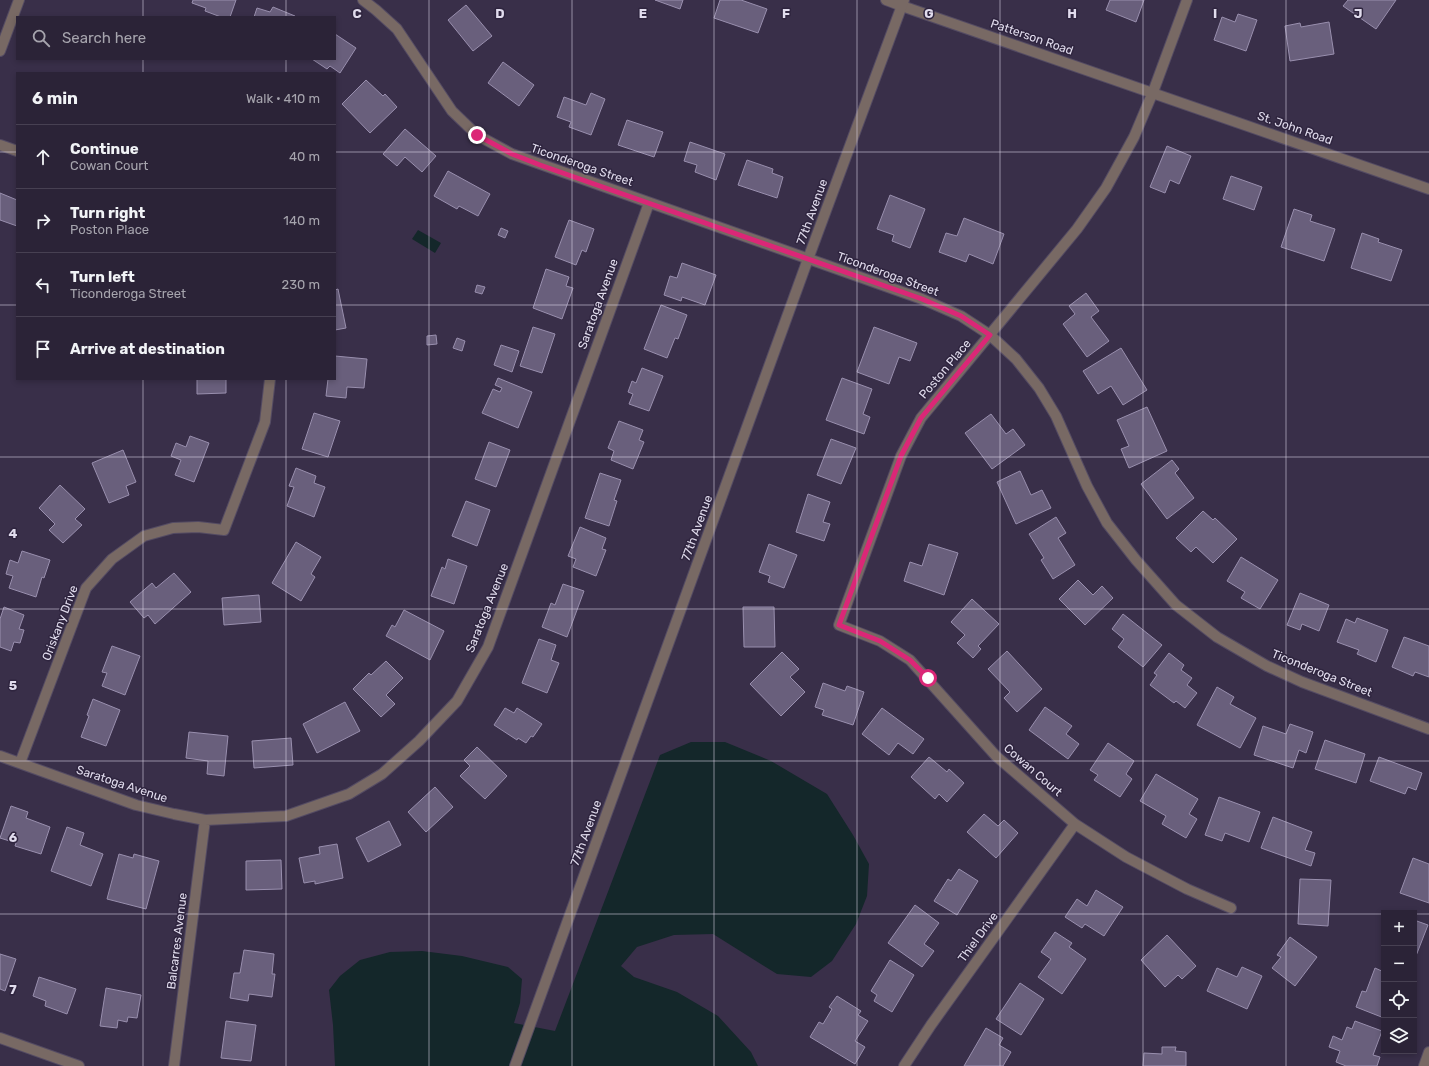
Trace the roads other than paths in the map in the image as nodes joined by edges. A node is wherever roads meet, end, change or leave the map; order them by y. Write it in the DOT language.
graph roads {
  1 [pos="19,0"];
  2 [pos="363,0"];
  3 [pos="886,0"];
  4 [pos="1187,0"];
  5 [pos="903,3"];
  6 [pos="0,51"];
  7 [pos="1153,92"];
  8 [pos="0,145"];
  9 [pos="16,152"];
  10 [pos="1429,189"];
  11 [pos="649,203"];
  12 [pos="808,259"];
  13 [pos="990,335"];
  14 [pos="270,380"];
  15 [pos="839,625"];
  16 [pos="1429,729"];
  17 [pos="0,756"];
  18 [pos="20,763"];
  19 [pos="205,820"];
  20 [pos="1075,824"];
  21 [pos="1231,908"];
  22 [pos="0,1038"];
  23 [pos="1429,1052"];
  24 [pos="79,1066"];
  25 [pos="174,1066"];
  26 [pos="515,1066"];
  27 [pos="904,1066"];
  28 [pos="1424,1066"];
  1 -- 6 [label="street"];
  2 -- 11 [label="street, Ticonderoga Street"];
  3 -- 5 [label="street, Patterson Road"];
  4 -- 7 [label="street, Poston Place"];
  5 -- 7 [label="street, Patterson Road"];
  5 -- 12 [label="street, 77th Avenue"];
  7 -- 10 [label="street, St. John Road"];
  7 -- 13 [label="street, Poston Place"];
  8 -- 9 [label="street"];
  11 -- 12 [label="street, Ticonderoga Street"];
  11 -- 19 [label="street, Saratoga Avenue"];
  12 -- 13 [label="street, Ticonderoga Street"];
  12 -- 26 [label="street, 77th Avenue"];
  13 -- 15 [label="street, Poston Place"];
  13 -- 16 [label="street, Ticonderoga Street"];
  14 -- 18 [label="street, Oriskany Drive"];
  15 -- 20 [label="street, Cowan Court"];
  17 -- 18 [label="street, Saratoga Avenue"];
  18 -- 19 [label="street, Saratoga Avenue"];
  19 -- 25 [label="street, Balcarres Avenue"];
  20 -- 21 [label="street, Cowan Court"];
  20 -- 27 [label="street, Thiel Drive"];
  22 -- 24 [label="street"];
  23 -- 28 [label="street"];
}
